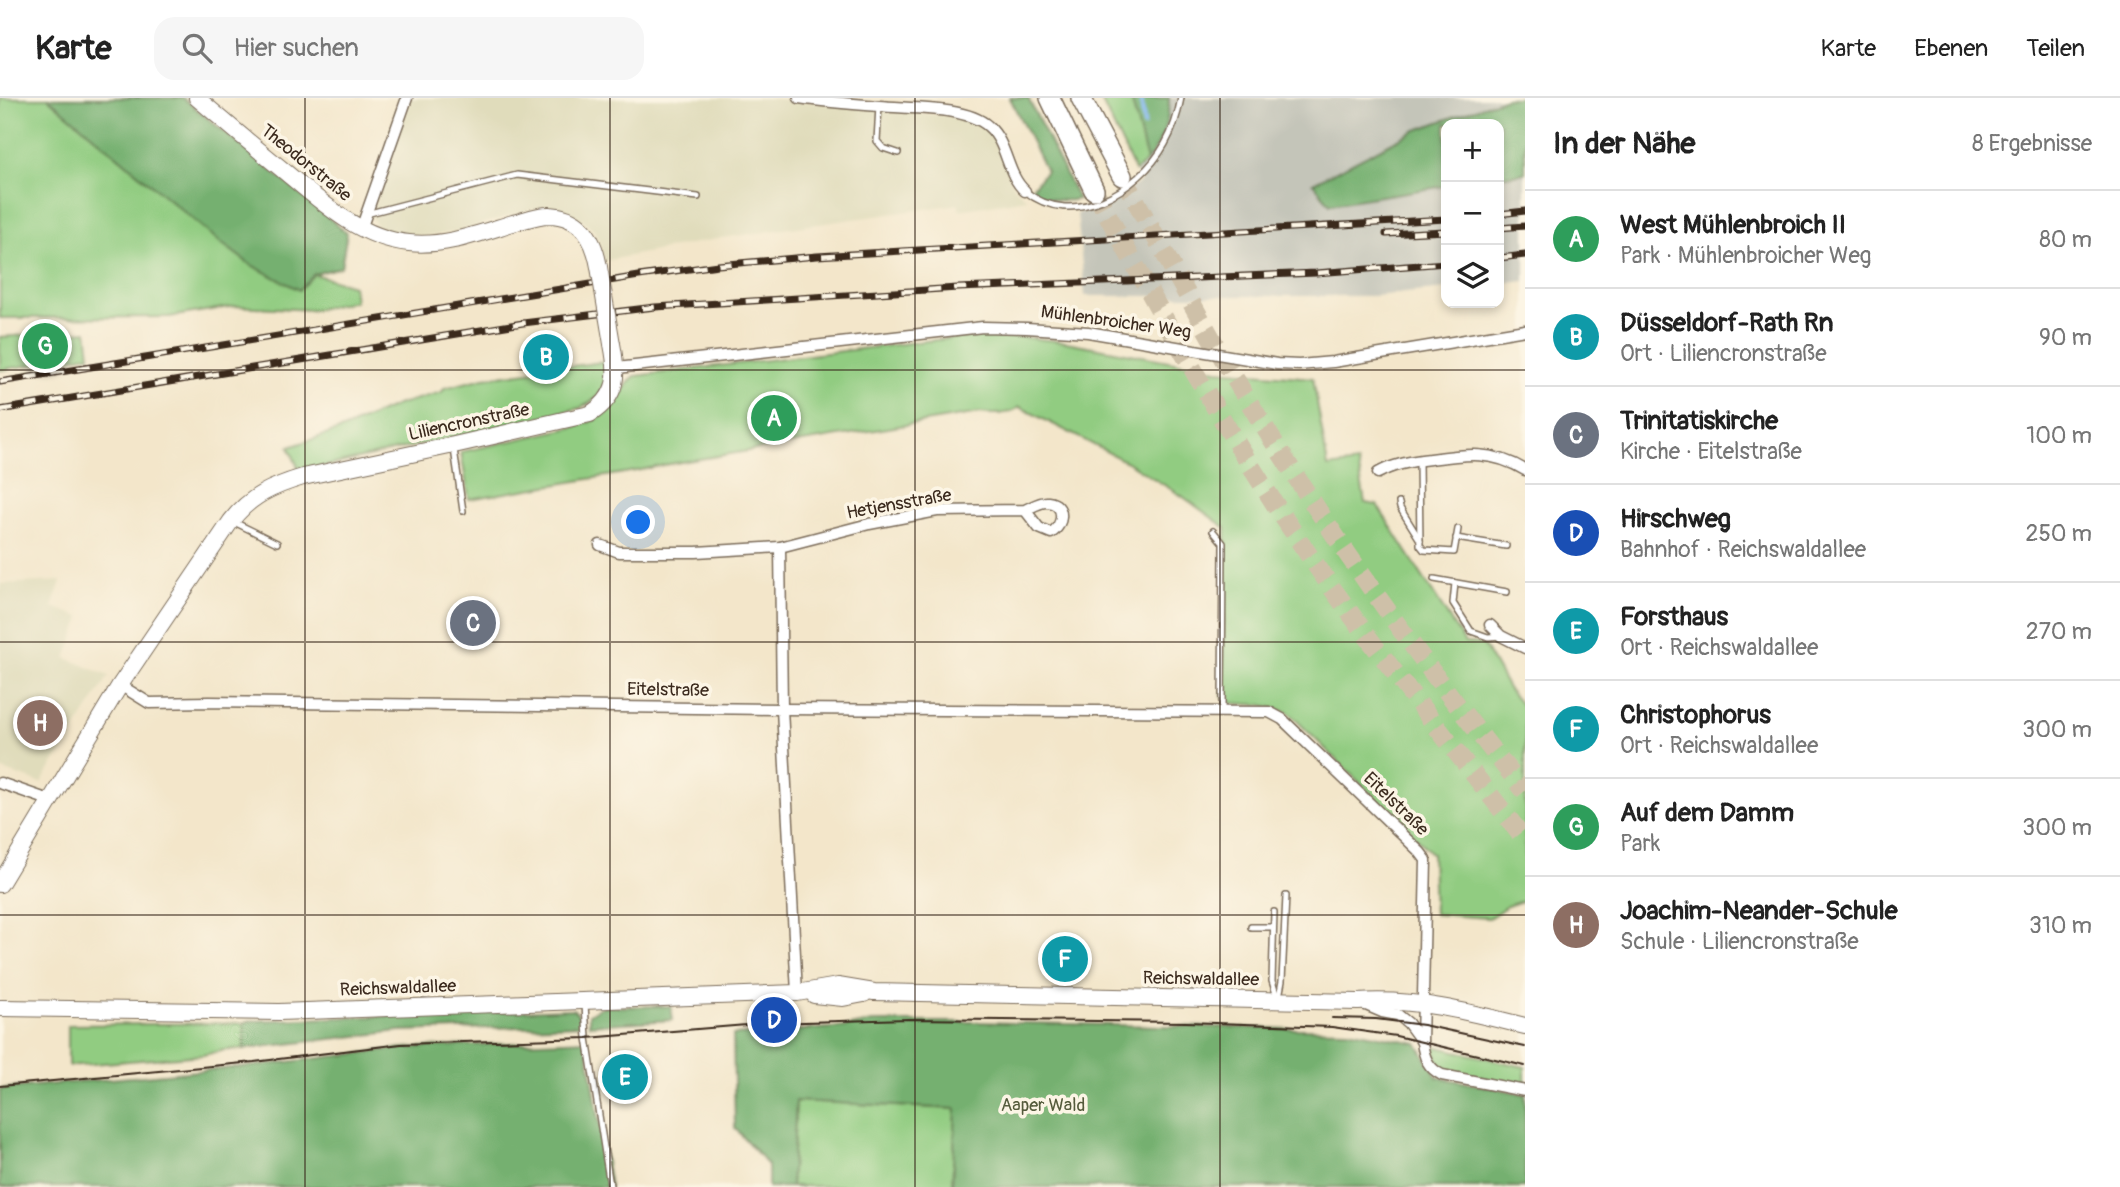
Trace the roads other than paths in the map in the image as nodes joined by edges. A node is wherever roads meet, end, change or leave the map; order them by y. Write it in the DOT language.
graph roads {
  1 [pos="197,98"];
  2 [pos="407,98"];
  3 [pos="799,98"];
  4 [pos="946,98"];
  5 [pos="1050,98"];
  6 [pos="1081,98"];
  7 [pos="1181,98"];
  8 [pos="879,106"];
  9 [pos="946,111"];
  10 [pos="898,153"];
  11 [pos="1122,176"];
  12 [pos="1094,190"];
  13 [pos="1025,191"];
  14 [pos="698,197"];
  15 [pos="364,222"];
  16 [pos="1525,330"];
  17 [pos="617,368"];
  18 [pos="454,445"];
  19 [pos="1419,460"];
  20 [pos="1525,470"];
  21 [pos="1378,473"];
  22 [pos="1399,503"];
  23 [pos="463,510"];
  24 [pos="1025,510"];
  25 [pos="231,521"];
  26 [pos="1458,529"];
  27 [pos="1213,531"];
  28 [pos="1456,538"];
  29 [pos="1420,540"];
  30 [pos="277,543"];
  31 [pos="600,545"];
  32 [pos="1506,546"];
  33 [pos="780,547"];
  34 [pos="1434,579"];
  35 [pos="1455,583"];
  36 [pos="1507,593"];
  37 [pos="1490,625"];
  38 [pos="1501,636"];
  39 [pos="1525,648"];
  40 [pos="120,685"];
  41 [pos="782,709"];
  42 [pos="1222,711"];
  43 [pos="0,783"];
  44 [pos="49,800"];
  45 [pos="0,884"];
  46 [pos="1286,896"];
  47 [pos="1274,912"];
  48 [pos="1251,927"];
  49 [pos="1273,927"];
  50 [pos="797,993"];
  51 [pos="584,1000"];
  52 [pos="1278,1000"];
  53 [pos="1358,1002"];
  54 [pos="1423,1003"];
  55 [pos="0,1008"];
  56 [pos="1525,1026"];
  57 [pos="1422,1042"];
  58 [pos="1525,1091"];
  59 [pos="610,1186"];
  1 -- 15 [label="main road, Theodorstraße"];
  2 -- 15 [label="street"];
  3 -- 8 [label="street"];
  4 -- 9 [label="street"];
  5 -- 12 [label="highway"];
  6 -- 11 [label="highway"];
  7 -- 13 [label="lane"];
  8 -- 9 [label="street"];
  8 -- 10 [label="lane"];
  9 -- 13 [label="street"];
  14 -- 15 [label="lane"];
  15 -- 17 [label="main road, bridge"];
  16 -- 17 [label="street, Mühlenbroicher Weg"];
  17 -- 18 [label="main road, Liliencronstraße"];
  18 -- 23 [label="lane"];
  18 -- 25 [label="main road, Liliencronstraße"];
  19 -- 20 [label="street"];
  19 -- 21 [label="street"];
  19 -- 29 [label="lane"];
  22 -- 29 [label="lane"];
  24 -- 33 [label="street, Hetjensstraße"];
  25 -- 30 [label="lane"];
  25 -- 40 [label="main road, Liliencronstraße"];
  26 -- 28 [label="lane"];
  27 -- 42 [label="lane"];
  28 -- 29 [label="lane"];
  28 -- 32 [label="lane"];
  31 -- 33 [label="street, Hetjensstraße"];
  33 -- 41 [label="street"];
  34 -- 35 [label="lane"];
  35 -- 36 [label="lane"];
  35 -- 38 [label="lane"];
  37 -- 38 [label="street"];
  38 -- 39 [label="street"];
  40 -- 41 [label="street, Eitelstraße"];
  40 -- 44 [label="main road, Liliencronstraße"];
  41 -- 42 [label="street, Eitelstraße"];
  41 -- 50 [label="street"];
  42 -- 54 [label="street, Eitelstraße"];
  43 -- 44 [label="street"];
  44 -- 45 [label="main road, Liliencronstraße"];
  46 -- 52 [label="lane"];
  47 -- 49 [label="lane"];
  48 -- 49 [label="lane"];
  49 -- 52 [label="lane"];
  50 -- 51 [label="main road, Reichswaldallee"];
  50 -- 52 [label="main road, Reichswaldallee"];
  51 -- 55 [label="main road, Reichswaldallee"];
  51 -- 59 [label="lane"];
  52 -- 53 [label="main road, Reichswaldallee"];
  53 -- 54 [label="main road, Reichswaldallee"];
  53 -- 57 [label="street"];
  54 -- 56 [label="main road, Reichswaldallee"];
  54 -- 57 [label="street, Eitelstraße"];
  57 -- 58 [label="street"];
}
